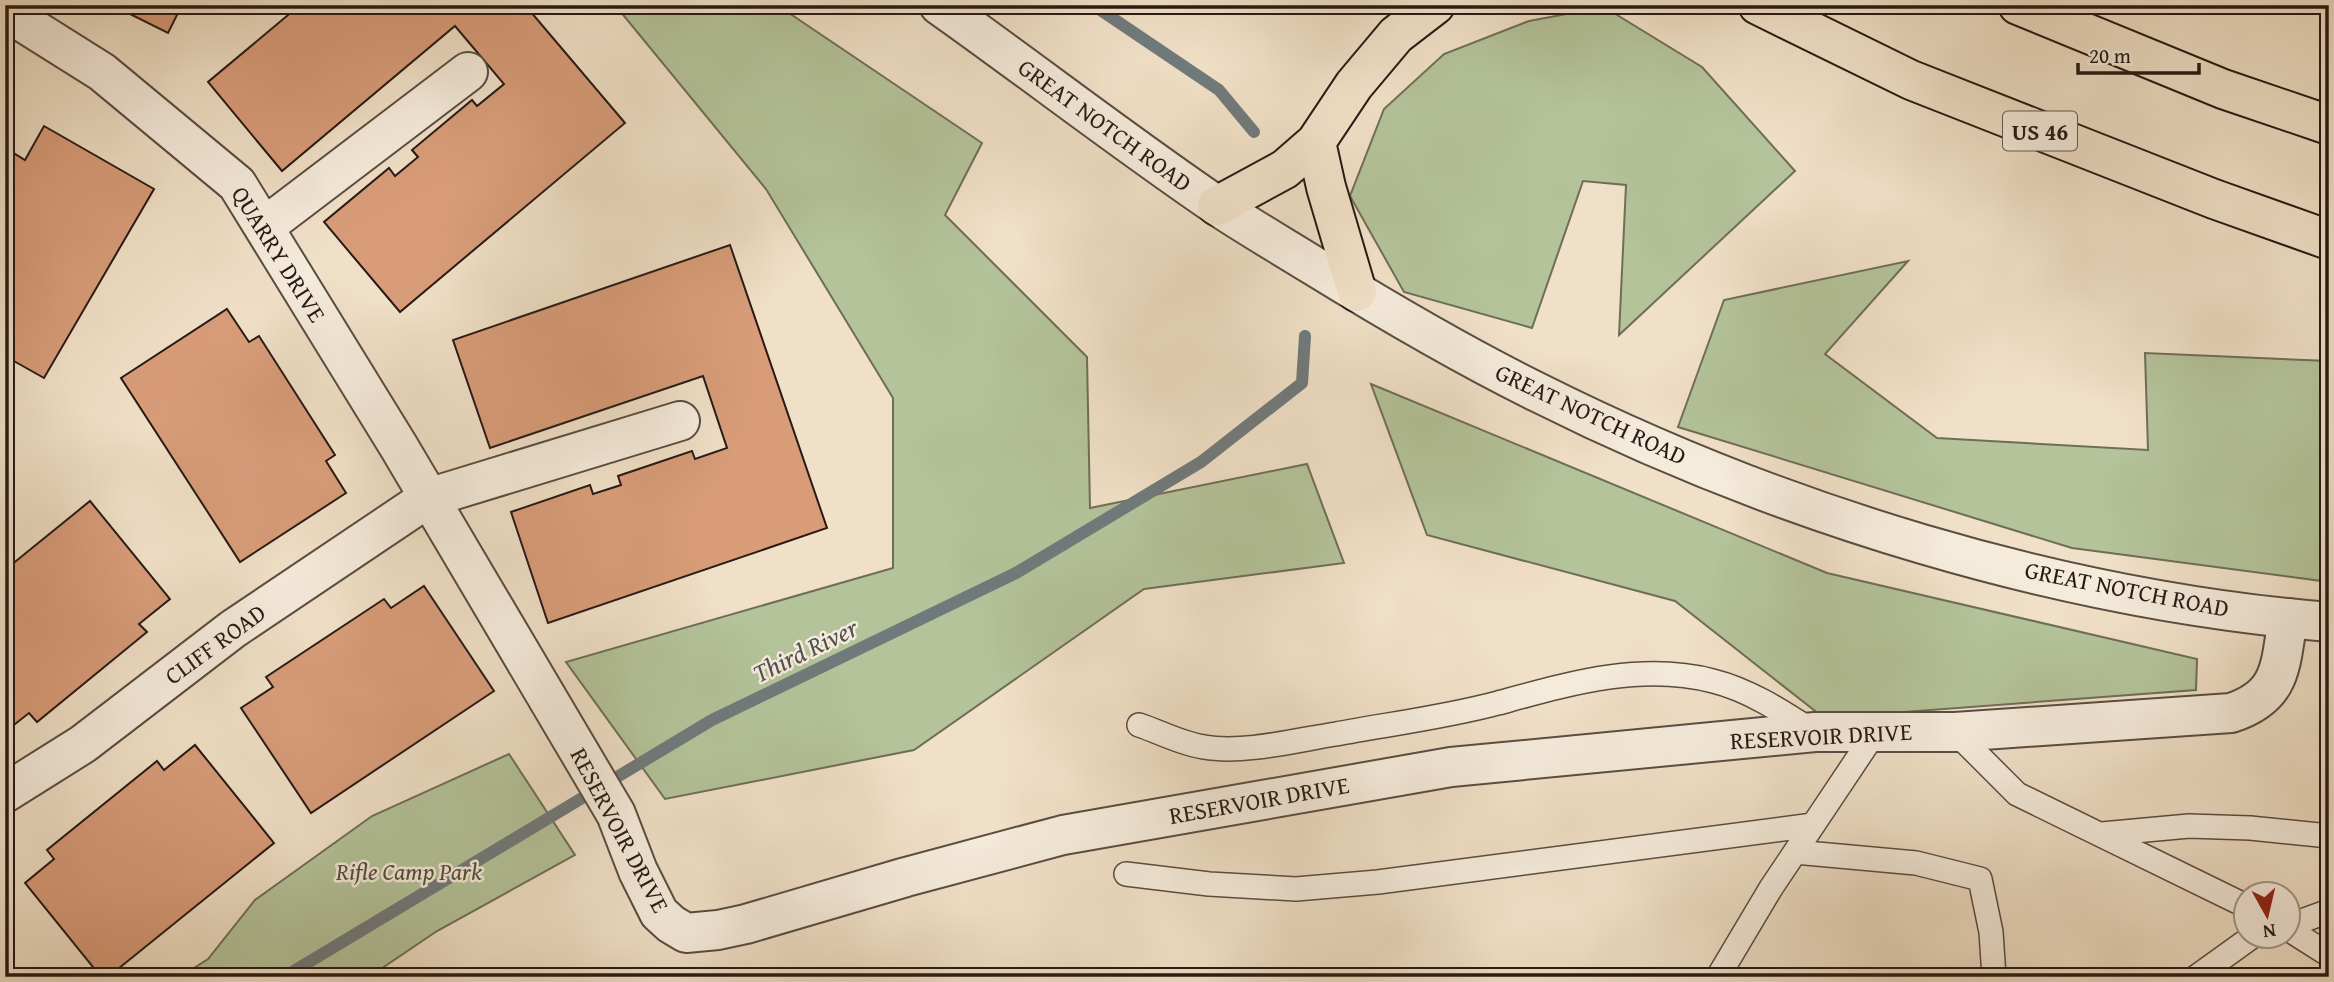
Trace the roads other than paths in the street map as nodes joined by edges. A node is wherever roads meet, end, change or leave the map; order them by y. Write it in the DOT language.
graph roads {
  1 [pos="939,5"];
  2 [pos="1435,5"];
  3 [pos="1758,5"];
  4 [pos="2018,5"];
  5 [pos="7,10"];
  6 [pos="468,72"];
  7 [pos="2329,125"];
  8 [pos="1316,142"];
  9 [pos="1217,206"];
  10 [pos="264,227"];
  11 [pos="2329,240"];
  12 [pos="1357,292"];
  13 [pos="680,421"];
  14 [pos="428,498"];
  15 [pos="2288,618"];
  16 [pos="2329,622"];
  17 [pos="1139,725"];
  18 [pos="1876,731"];
  19 [pos="1815,732"];
  20 [pos="1955,732"];
  21 [pos="5,793"];
  22 [pos="1813,825"];
  23 [pos="2100,834"];
  24 [pos="2329,836"];
  25 [pos="1795,852"];
  26 [pos="1126,874"];
  27 [pos="2232,899"];
  28 [pos="2329,911"];
  29 [pos="2302,922"];
  30 [pos="2302,937"];
  31 [pos="2234,950"];
  32 [pos="2329,956"];
  33 [pos="1718,977"];
  34 [pos="1994,977"];
  35 [pos="2196,977"];
  1 -- 9 [label="street, GREAT NOTCH ROAD"];
  2 -- 8 [label="highway"];
  3 -- 11 [label="highway, US 46"];
  4 -- 7 [label="highway"];
  5 -- 10 [label="street, QUARRY DRIVE"];
  6 -- 10 [label="street"];
  8 -- 9 [label="highway"];
  8 -- 12 [label="highway"];
  9 -- 12 [label="street, GREAT NOTCH ROAD"];
  10 -- 14 [label="street, QUARRY DRIVE"];
  12 -- 15 [label="street, GREAT NOTCH ROAD"];
  13 -- 14 [label="street, CLIFF ROAD"];
  14 -- 19 [label="street, RESERVOIR DRIVE"];
  14 -- 21 [label="street, CLIFF ROAD"];
  15 -- 16 [label="street, GREAT NOTCH ROAD"];
  15 -- 20 [label="street, RESERVOIR DRIVE"];
  17 -- 19 [label="lane"];
  18 -- 19 [label="street, RESERVOIR DRIVE"];
  18 -- 20 [label="street, RESERVOIR DRIVE"];
  18 -- 22 [label="lane"];
  20 -- 23 [label="lane"];
  22 -- 25 [label="lane"];
  22 -- 26 [label="lane"];
  23 -- 24 [label="lane"];
  23 -- 27 [label="lane"];
  25 -- 33 [label="lane"];
  25 -- 34 [label="lane"];
  28 -- 29 [label="lane"];
  30 -- 32 [label="lane"];
  31 -- 35 [label="lane"];
}
